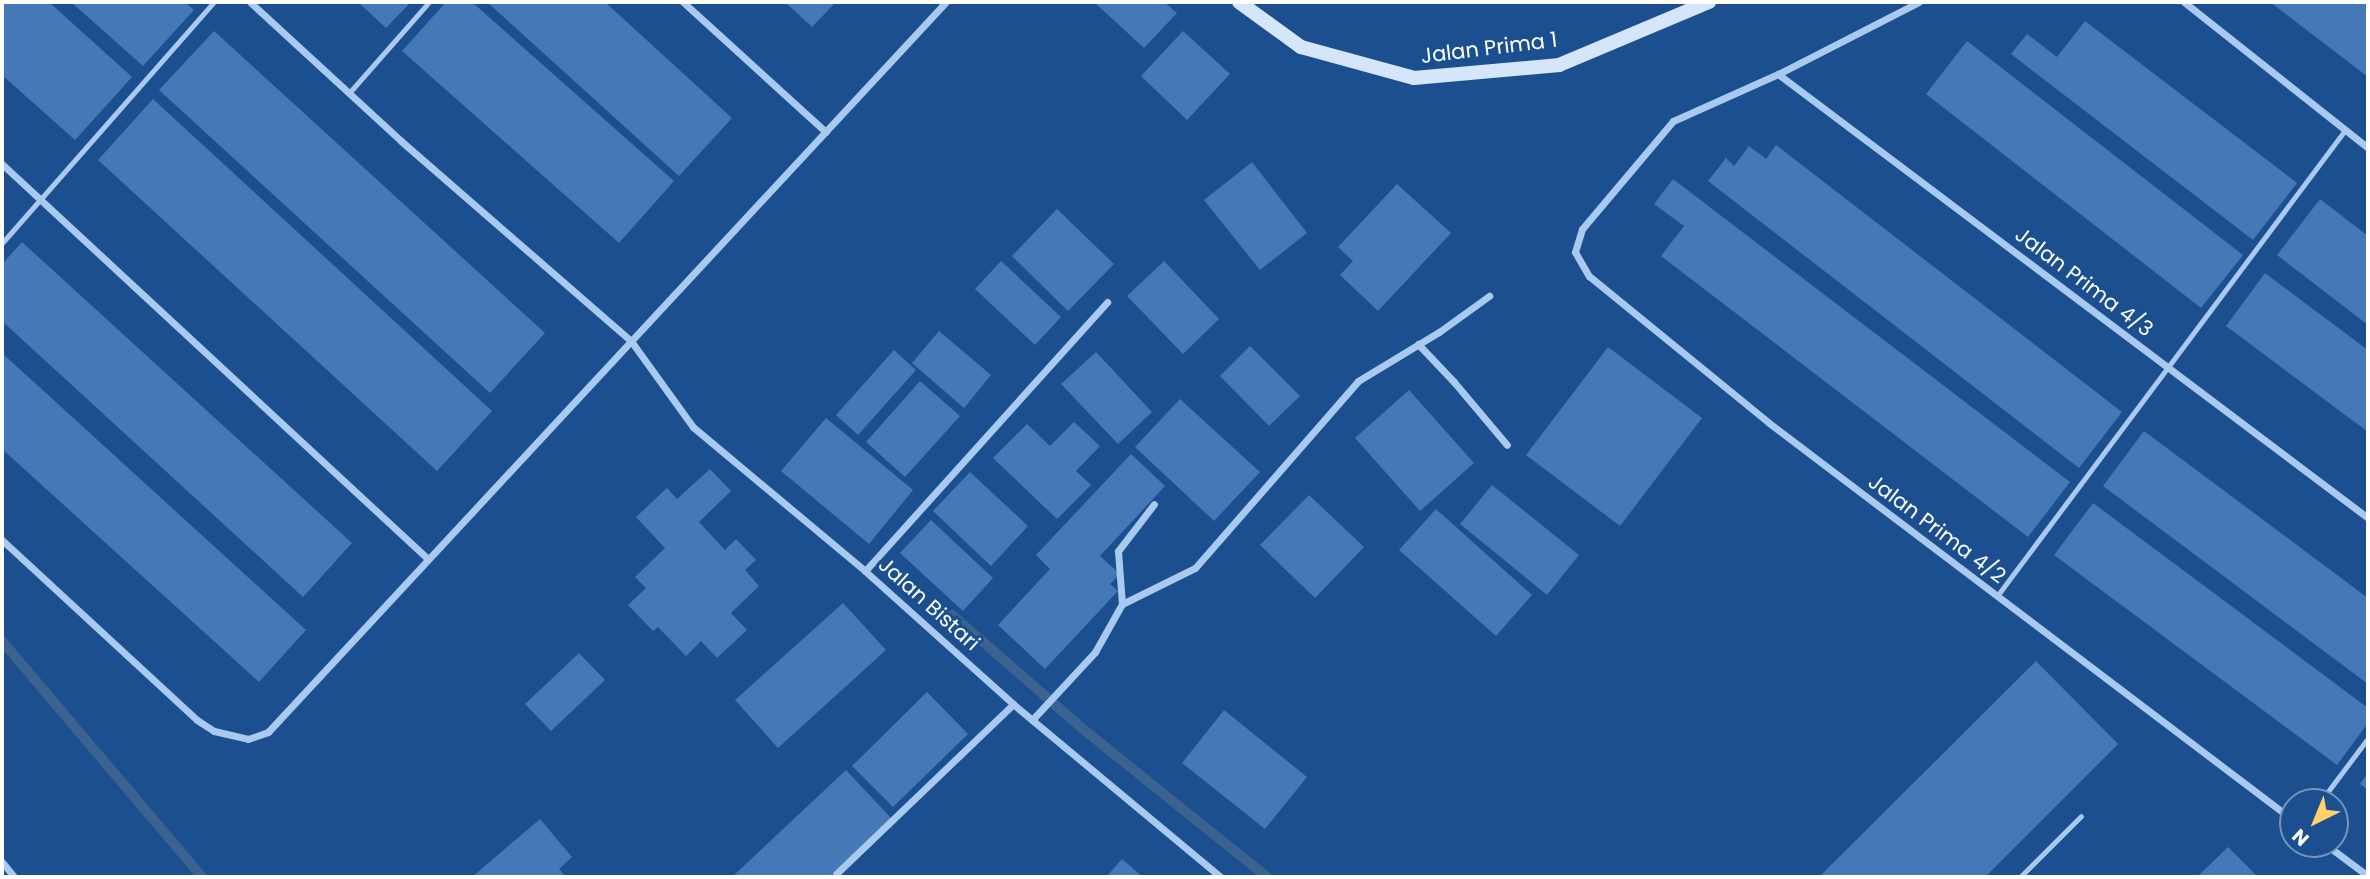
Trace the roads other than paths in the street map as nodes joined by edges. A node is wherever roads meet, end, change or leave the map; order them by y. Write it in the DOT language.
graph roads {
  1 [pos="214,2"];
  2 [pos="250,2"];
  3 [pos="429,2"];
  4 [pos="683,2"];
  5 [pos="946,2"];
  6 [pos="1239,2"];
  7 [pos="1709,2"];
  8 [pos="1919,2"];
  9 [pos="2184,2"];
  10 [pos="1778,74"];
  11 [pos="349,93"];
  12 [pos="2345,130"];
  13 [pos="826,132"];
  14 [pos="2368,148"];
  15 [pos="2,164"];
  16 [pos="41,200"];
  17 [pos="2,243"];
  18 [pos="1489,296"];
  19 [pos="1107,302"];
  20 [pos="631,341"];
  21 [pos="1418,344"];
  22 [pos="2168,367"];
  23 [pos="1507,445"];
  24 [pos="1154,504"];
  25 [pos="2368,518"];
  26 [pos="2,540"];
  27 [pos="428,559"];
  28 [pos="866,571"];
  29 [pos="1997,596"];
  30 [pos="1122,604"];
  31 [pos="1013,704"];
  32 [pos="1032,720"];
  33 [pos="2368,737"];
  34 [pos="2330,788"];
  35 [pos="2279,809"];
  36 [pos="2081,816"];
  37 [pos="2344,858"];
  38 [pos="2,862"];
  39 [pos="836,874"];
  40 [pos="2368,876"];
  41 [pos="14,877"];
  42 [pos="1221,877"];
  43 [pos="2020,877"];
  1 -- 16 [label="lane"];
  2 -- 11 [label="street, Jalan Bistari"];
  3 -- 11 [label="lane"];
  4 -- 13 [label="street"];
  5 -- 13 [label="street"];
  6 -- 7 [label="street, Jalan Prima 1"];
  8 -- 10 [label="street"];
  9 -- 12 [label="street"];
  10 -- 22 [label="street, Jalan Prima 4/3"];
  10 -- 29 [label="street, Jalan Prima 4/2"];
  11 -- 20 [label="street, Jalan Bistari"];
  12 -- 14 [label="street"];
  12 -- 22 [label="lane"];
  13 -- 20 [label="street"];
  15 -- 16 [label="street"];
  16 -- 17 [label="lane"];
  16 -- 27 [label="street"];
  18 -- 21 [label="street"];
  19 -- 28 [label="street"];
  20 -- 27 [label="street"];
  20 -- 28 [label="street, Jalan Bistari"];
  21 -- 23 [label="street"];
  21 -- 30 [label="street"];
  22 -- 25 [label="street, Jalan Prima 4/3"];
  22 -- 29 [label="lane"];
  24 -- 30 [label="street"];
  26 -- 27 [label="street"];
  28 -- 31 [label="street, Jalan Bistari"];
  29 -- 35 [label="street, Jalan Prima 4/2"];
  30 -- 32 [label="street"];
  31 -- 32 [label="street, Jalan Bistari"];
  31 -- 39 [label="street"];
  32 -- 42 [label="street, Jalan Bistari"];
  33 -- 34 [label="lane"];
  36 -- 43 [label="lane"];
  37 -- 40 [label="street"];
  38 -- 41 [label="street"];
}
